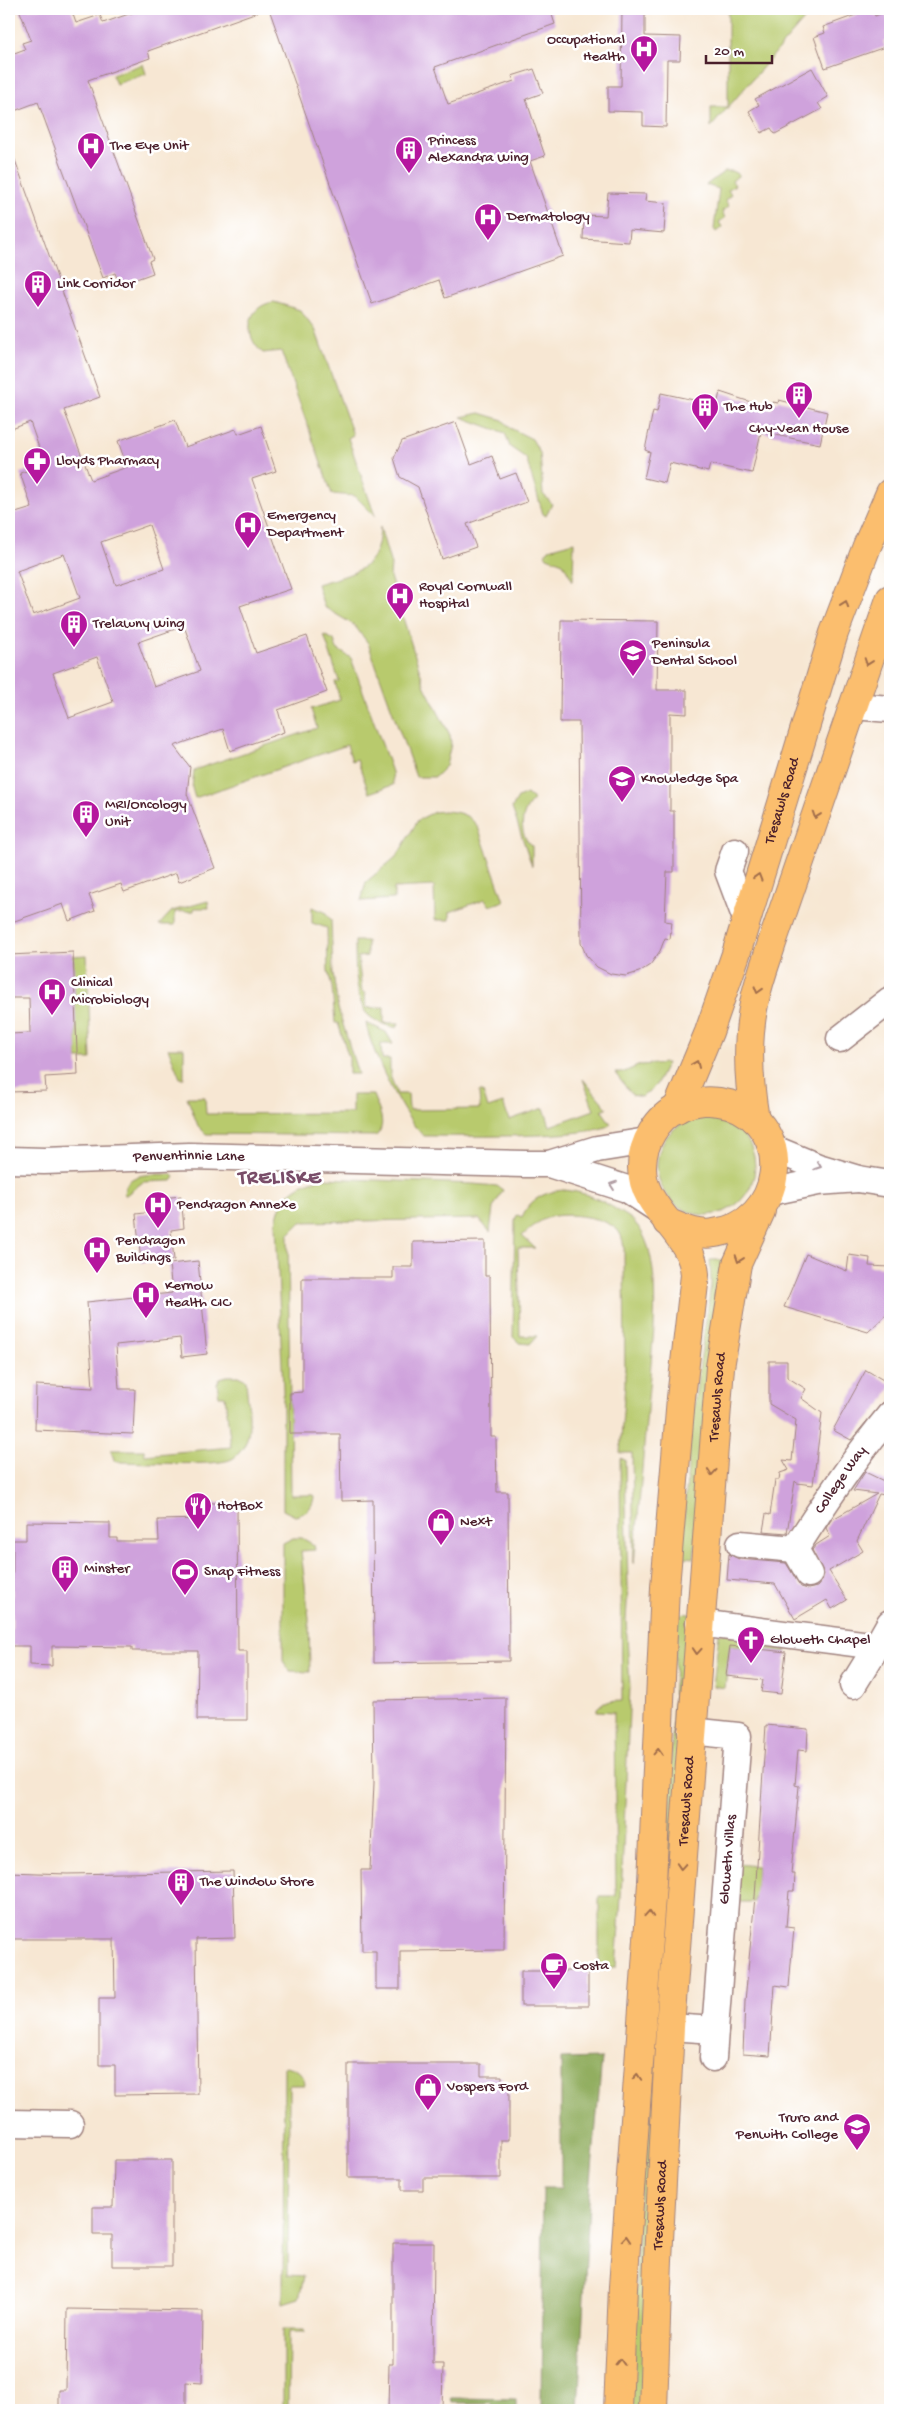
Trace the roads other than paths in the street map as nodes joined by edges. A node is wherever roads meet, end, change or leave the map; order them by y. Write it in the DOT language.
graph roads {
  1 [pos="890,493"];
  2 [pos="890,599"];
  3 [pos="853,706"];
  4 [pos="890,710"];
  5 [pos="734,851"];
  6 [pos="746,919"];
  7 [pos="890,1000"];
  8 [pos="840,1039"];
  9 [pos="677,1109"];
  10 [pos="755,1119"];
  11 [pos="647,1141"];
  12 [pos="772,1148"];
  13 [pos="9,1160"];
  14 [pos="549,1164"];
  15 [pos="858,1179"];
  16 [pos="890,1184"];
  17 [pos="768,1196"];
  18 [pos="662,1215"];
  19 [pos="890,1415"];
  20 [pos="740,1544"];
  21 [pos="795,1549"];
  22 [pos="809,1574"];
  23 [pos="699,1623"];
  24 [pos="890,1623"];
  25 [pos="877,1646"];
  26 [pos="853,1685"];
  27 [pos="691,1731"];
  28 [pos="670,2027"];
  29 [pos="715,2030"];
  30 [pos="713,2058"];
  31 [pos="9,2123"];
  32 [pos="70,2124"];
  33 [pos="618,2410"];
  34 [pos="653,2410"];
  6 -- 1 [label="highway, Tresawls Road, one-way"];
  2 -- 3 [label="highway, one-way"];
  3 -- 4 [label="street"];
  3 -- 10 [label="highway, one-way"];
  5 -- 6 [label="street"];
  9 -- 6 [label="highway, Tresawls Road, one-way"];
  7 -- 8 [label="street"];
  9 -- 10 [label="highway"];
  9 -- 11 [label="highway"];
  10 -- 12 [label="highway"];
  11 -- 14 [label="street, Penventinnie Lane"];
  11 -- 18 [label="highway"];
  12 -- 15 [label="street, one-way"];
  12 -- 17 [label="highway"];
  13 -- 14 [label="street, Penventinnie Lane"];
  18 -- 14 [label="street, Penventinnie Lane, one-way"];
  15 -- 16 [label="street"];
  15 -- 17 [label="street"];
  17 -- 18 [label="highway"];
  17 -- 23 [label="highway, Tresawls Road, one-way"];
  33 -- 18 [label="highway, Tresawls Road, one-way"];
  19 -- 21 [label="street, College Way"];
  20 -- 21 [label="street"];
  21 -- 22 [label="street"];
  23 -- 25 [label="street"];
  23 -- 27 [label="highway, Tresawls Road, one-way"];
  24 -- 25 [label="street"];
  25 -- 26 [label="street"];
  27 -- 28 [label="highway, Tresawls Road, one-way"];
  27 -- 29 [label="street, Gloweth Villas"];
  28 -- 29 [label="street"];
  28 -- 34 [label="highway, Tresawls Road"];
  29 -- 30 [label="street, Gloweth Villas"];
  31 -- 32 [label="street"];
}
